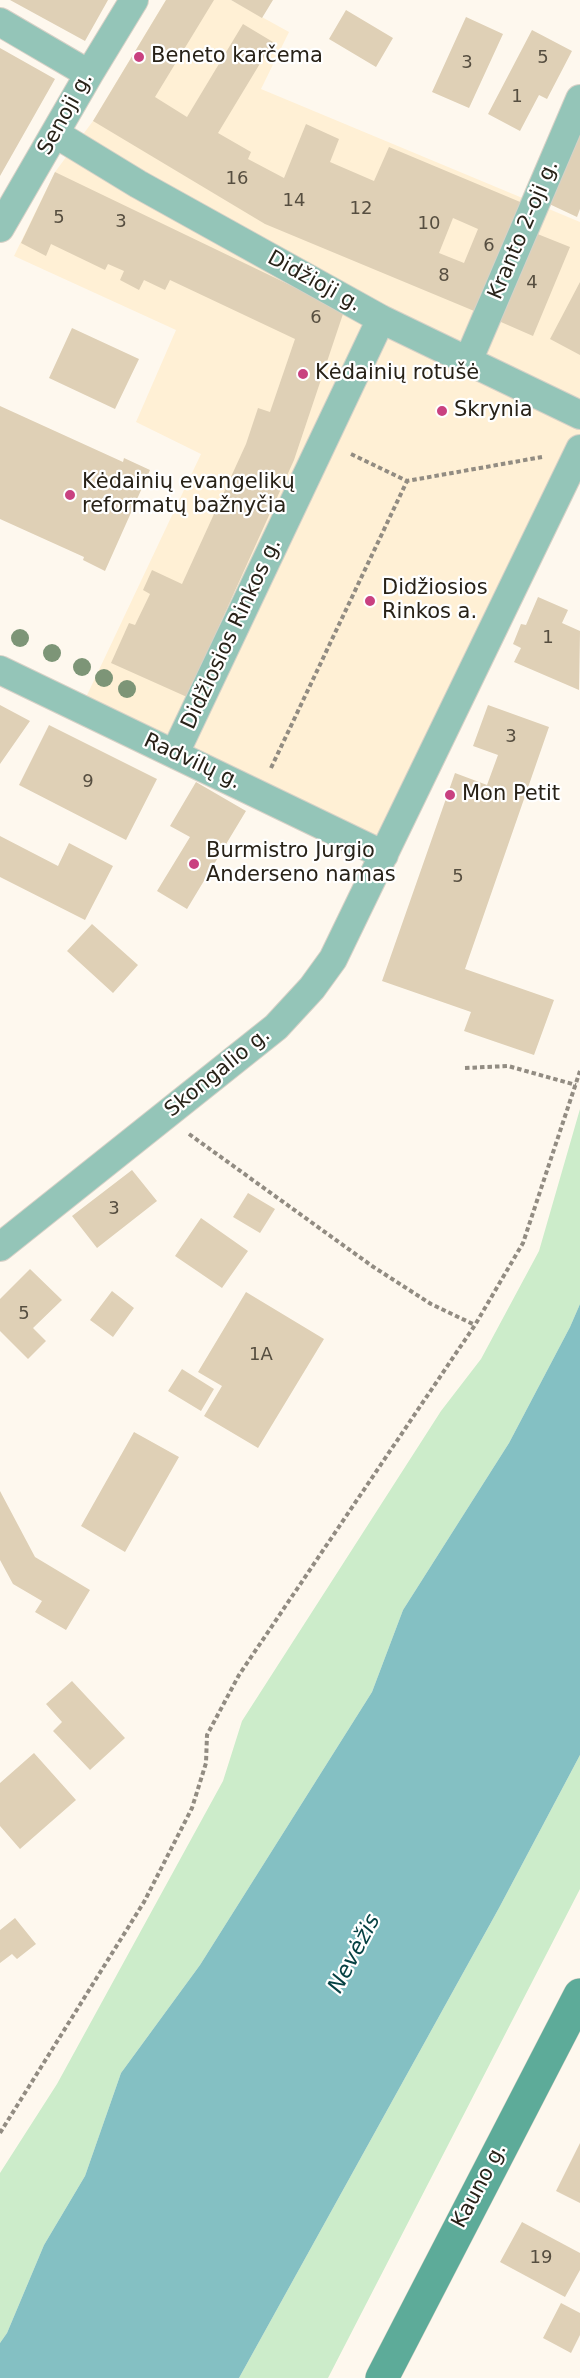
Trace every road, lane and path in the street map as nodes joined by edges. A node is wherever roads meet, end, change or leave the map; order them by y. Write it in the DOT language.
graph roads {
  1 [pos="134,0"];
  2 [pos="0,22"];
  3 [pos="89,74"];
  4 [pos="580,99"];
  5 [pos="56,134"];
  6 [pos="0,228"];
  7 [pos="381,319"];
  8 [pos="468,361"];
  9 [pos="580,415"];
  10 [pos="323,440"];
  11 [pos="580,449"];
  12 [pos="553,455"];
  13 [pos="406,481"];
  14 [pos="0,670"];
  15 [pos="175,753"];
  16 [pos="258,794"];
  17 [pos="384,855"];
  18 [pos="465,1068"];
  19 [pos="580,1071"];
  20 [pos="576,1085"];
  21 [pos="164,1116"];
  22 [pos="0,1247"];
  23 [pos="475,1325"];
  24 [pos="580,1995"];
  25 [pos="0,2133"];
  26 [pos="382,2378"];
  1 -- 3 [label="street, Senoji g."];
  2 -- 3 [label="street"];
  3 -- 5 [label="street, Senoji g."];
  4 -- 8 [label="street, Kranto 2-oji g."];
  5 -- 6 [label="street, Senoji g."];
  5 -- 7 [label="street, Didžioji g."];
  7 -- 8 [label="street, Didžioji g."];
  7 -- 10 [label="street, Didžiosios Rinkos g."];
  8 -- 9 [label="street, Didžioji g."];
  10 -- 13 [label="path"];
  10 -- 15 [label="street, Didžiosios Rinkos g."];
  11 -- 17 [label="street"];
  12 -- 13 [label="path"];
  13 -- 16 [label="path"];
  14 -- 15 [label="street, Radvilų g."];
  15 -- 16 [label="street, Radvilų g."];
  16 -- 17 [label="street, Radvilų g."];
  17 -- 21 [label="street, Skongalio g."];
  18 -- 20 [label="path"];
  19 -- 20 [label="path"];
  20 -- 23 [label="path"];
  21 -- 22 [label="street, Skongalio g."];
  21 -- 23 [label="path"];
  23 -- 25 [label="path"];
  24 -- 26 [label="main road, Kauno g."];
}
